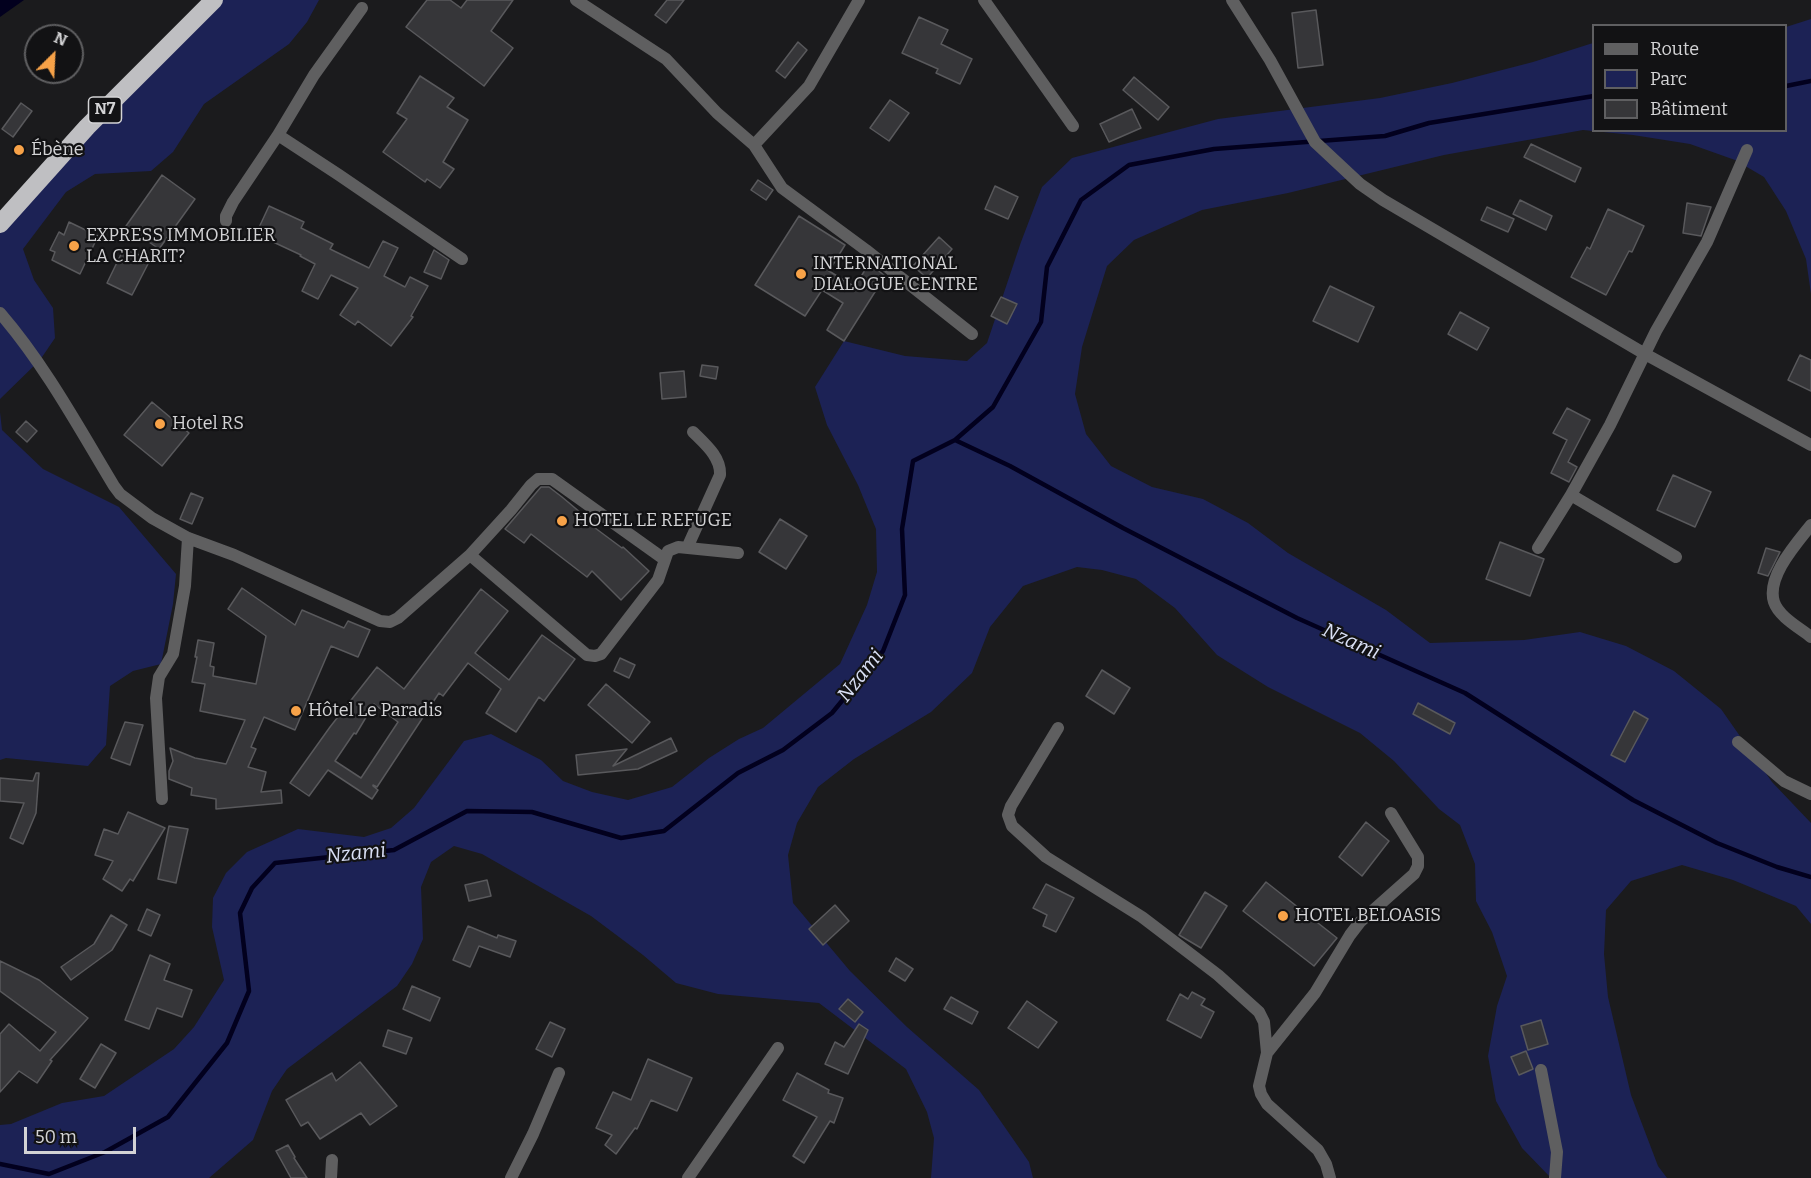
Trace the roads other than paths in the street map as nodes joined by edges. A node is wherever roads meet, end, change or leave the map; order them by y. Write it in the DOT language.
graph roads {
  1 [pos="214,0"];
  2 [pos="576,0"];
  3 [pos="859,0"];
  4 [pos="984,0"];
  5 [pos="1232,0"];
  6 [pos="362,3"];
  7 [pos="1073,126"];
  8 [pos="278,135"];
  9 [pos="754,145"];
  10 [pos="1747,150"];
  11 [pos="225,221"];
  12 [pos="0,224"];
  13 [pos="462,259"];
  14 [pos="0,314"];
  15 [pos="972,334"];
  16 [pos="1645,354"];
  17 [pos="693,432"];
  18 [pos="1811,445"];
  19 [pos="1571,495"];
  20 [pos="1811,525"];
  21 [pos="188,538"];
  22 [pos="687,548"];
  23 [pos="1538,548"];
  24 [pos="738,553"];
  25 [pos="470,555"];
  26 [pos="1676,557"];
  27 [pos="664,559"];
  28 [pos="1811,637"];
  29 [pos="1058,729"];
  30 [pos="1737,742"];
  31 [pos="1809,788"];
  32 [pos="162,799"];
  33 [pos="1390,813"];
  34 [pos="778,1048"];
  35 [pos="1267,1053"];
  36 [pos="1541,1070"];
  37 [pos="559,1073"];
  38 [pos="332,1160"];
  39 [pos="331,1178"];
  40 [pos="511,1178"];
  41 [pos="688,1178"];
  42 [pos="1330,1178"];
  43 [pos="1555,1178"];
  1 -- 12 [label="highway, N7"];
  2 -- 9 [label="street"];
  3 -- 9 [label="street"];
  4 -- 7 [label="street"];
  5 -- 16 [label="street"];
  6 -- 8 [label="street"];
  8 -- 11 [label="street"];
  8 -- 13 [label="street"];
  9 -- 15 [label="street"];
  10 -- 16 [label="street"];
  14 -- 21 [label="street"];
  16 -- 18 [label="street"];
  16 -- 19 [label="street"];
  17 -- 22 [label="street"];
  19 -- 23 [label="street"];
  19 -- 26 [label="street"];
  20 -- 28 [label="street"];
  21 -- 25 [label="street"];
  21 -- 32 [label="street"];
  22 -- 24 [label="street"];
  22 -- 27 [label="street"];
  25 -- 27 [label="street"];
  25 -- 27 [label="street"];
  29 -- 35 [label="street"];
  30 -- 31 [label="street"];
  33 -- 35 [label="street"];
  34 -- 41 [label="street"];
  35 -- 42 [label="street"];
  36 -- 43 [label="street"];
  37 -- 40 [label="street"];
  38 -- 39 [label="street"];
}
